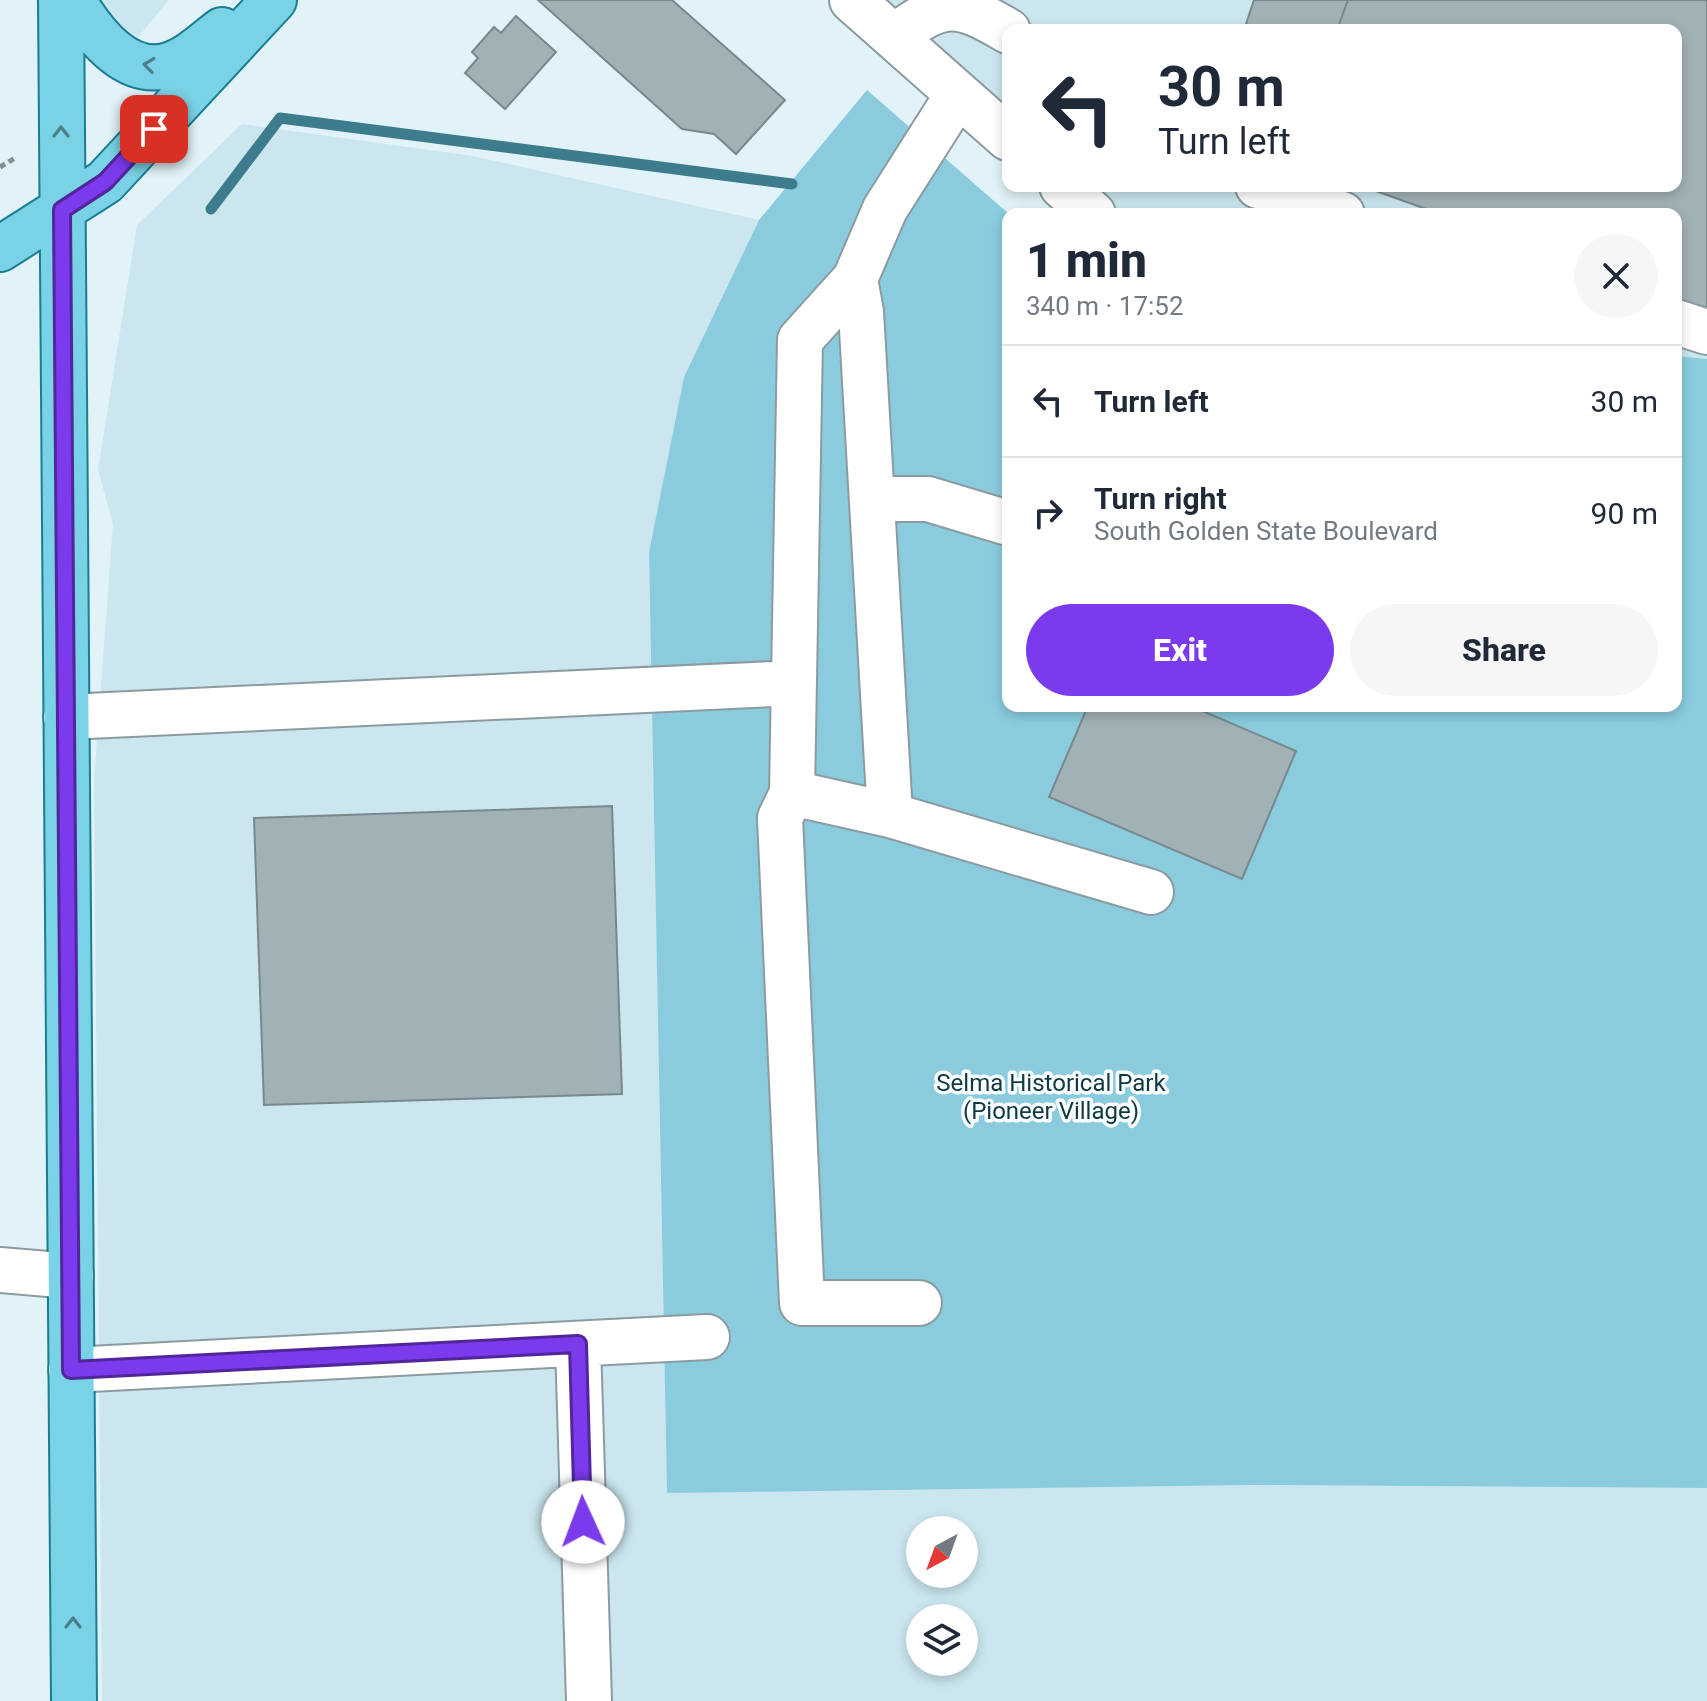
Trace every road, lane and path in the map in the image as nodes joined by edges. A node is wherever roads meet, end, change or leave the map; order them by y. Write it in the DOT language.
graph roads {
  1 [pos="61,0"];
  2 [pos="73,0"];
  3 [pos="262,0"];
  4 [pos="274,0"];
  5 [pos="852,0"];
  6 [pos="989,13"];
  7 [pos="894,37"];
  8 [pos="958,94"];
  9 [pos="1002,133"];
  10 [pos="17,157"];
  11 [pos="0,167"];
  12 [pos="1069,192"];
  13 [pos="1276,192"];
  14 [pos="1086,208"];
  15 [pos="1324,208"];
  16 [pos="62,210"];
  17 [pos="0,249"];
  18 [pos="855,279"];
  19 [pos="1682,324"];
  20 [pos="1707,332"];
  21 [pos="872,499"];
  22 [pos="1002,521"];
  23 [pos="794,683"];
  24 [pos="66,717"];
  25 [pos="792,793"];
  26 [pos="890,815"];
  27 [pos="1151,892"];
  28 [pos="0,1270"];
  29 [pos="71,1276"];
  30 [pos="919,1303"];
  31 [pos="707,1337"];
  32 [pos="578,1344"];
  33 [pos="71,1370"];
  34 [pos="74,1701"];
  35 [pos="589,1701"];
  16 -- 1 [label="main road, one-way"];
  3 -- 2 [label="main road, one-way"];
  4 -- 16 [label="main road"];
  5 -- 7 [label="street"];
  6 -- 7 [label="street"];
  7 -- 8 [label="street"];
  8 -- 9 [label="street"];
  8 -- 18 [label="street"];
  10 -- 11 [label="path"];
  12 -- 14 [label="street"];
  13 -- 15 [label="street"];
  16 -- 17 [label="main road"];
  16 -- 24 [label="main road"];
  18 -- 21 [label="street"];
  18 -- 23 [label="street"];
  19 -- 20 [label="street"];
  21 -- 22 [label="street"];
  21 -- 26 [label="street"];
  23 -- 24 [label="street"];
  23 -- 25 [label="street"];
  24 -- 29 [label="main road"];
  25 -- 26 [label="street"];
  25 -- 30 [label="street"];
  26 -- 27 [label="street"];
  28 -- 29 [label="street"];
  29 -- 33 [label="main road"];
  31 -- 32 [label="street"];
  32 -- 33 [label="street"];
  32 -- 35 [label="street"];
  34 -- 33 [label="main road, one-way"];
}
